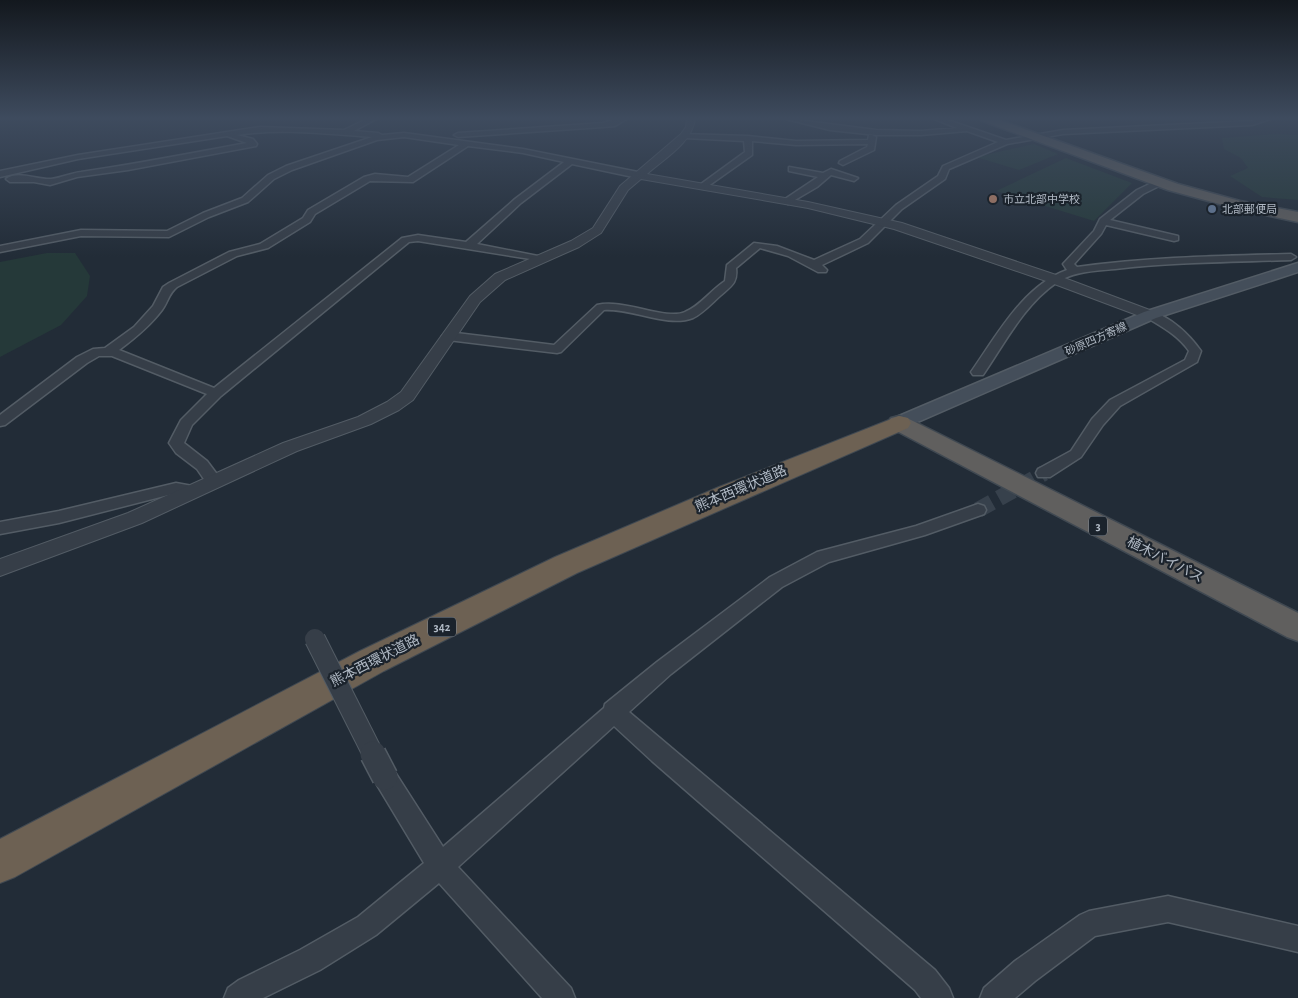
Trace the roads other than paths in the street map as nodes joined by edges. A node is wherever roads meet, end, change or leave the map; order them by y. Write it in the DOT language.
graph roads {
  1 [pos="45,165"];
  2 [pos="146,165"];
  3 [pos="299,165"];
  4 [pos="435,165"];
  5 [pos="565,165"];
  6 [pos="587,165"];
  7 [pos="651,165"];
  8 [pos="734,165"];
  9 [pos="953,165"];
  10 [pos="1112,165"];
  11 [pos="792,169"];
  12 [pos="828,173"];
  13 [pos="4,174"];
  14 [pos="638,175"];
  15 [pos="854,178"];
  16 [pos="0,179"];
  17 [pos="1160,182"];
  18 [pos="704,186"];
  19 [pos="788,201"];
  20 [pos="1298,217"];
  21 [pos="882,221"];
  22 [pos="1103,221"];
  23 [pos="1174,238"];
  24 [pos="469,245"];
  25 [pos="0,249"];
  26 [pos="539,259"];
  27 [pos="1296,266"];
  28 [pos="1074,271"];
  29 [pos="1054,279"];
  30 [pos="1150,315"];
  31 [pos="448,336"];
  32 [pos="108,351"];
  33 [pos="978,372"];
  34 [pos="216,394"];
  35 [pos="0,422"];
  36 [pos="899,423"];
  37 [pos="1044,473"];
  38 [pos="214,481"];
  39 [pos="192,491"];
  40 [pos="978,510"];
  41 [pos="0,528"];
  42 [pos="0,568"];
  43 [pos="1298,628"];
  44 [pos="315,639"];
  45 [pos="613,711"];
  46 [pos="0,862"];
  47 [pos="440,866"];
  48 [pos="1298,939"];
  49 [pos="238,998"];
  50 [pos="561,998"];
  51 [pos="939,998"];
  52 [pos="994,998"];
  1 -- 13 [label="street"];
  2 -- 16 [label="street"];
  3 -- 25 [label="street"];
  4 -- 32 [label="street"];
  5 -- 24 [label="street"];
  6 -- 14 [label="street"];
  7 -- 14 [label="street"];
  8 -- 18 [label="street"];
  9 -- 21 [label="street"];
  10 -- 17 [label="highway"];
  11 -- 12 [label="street"];
  12 -- 15 [label="street"];
  12 -- 19 [label="street"];
  13 -- 16 [label="street"];
  14 -- 18 [label="street"];
  14 -- 26 [label="street"];
  17 -- 20 [label="highway"];
  17 -- 22 [label="street"];
  18 -- 19 [label="street"];
  19 -- 21 [label="street"];
  21 -- 29 [label="street"];
  21 -- 31 [label="street"];
  22 -- 23 [label="street"];
  22 -- 28 [label="street"];
  24 -- 26 [label="street"];
  24 -- 34 [label="street"];
  26 -- 31 [label="street"];
  27 -- 28 [label="street"];
  27 -- 30 [label="main road, 砂原四方寄線 / 342"];
  28 -- 29 [label="street"];
  29 -- 30 [label="street"];
  29 -- 33 [label="street"];
  30 -- 36 [label="main road, 砂原四方寄線 / 342"];
  30 -- 37 [label="street"];
  31 -- 38 [label="street"];
  32 -- 34 [label="street"];
  32 -- 35 [label="street"];
  34 -- 38 [label="street"];
  36 -- 43 [label="highway, 植木バイパス / 3"];
  36 -- 46 [label="highway, 熊本西環状道路 / 342"];
  38 -- 39 [label="street"];
  39 -- 41 [label="street"];
  39 -- 42 [label="street"];
  40 -- 45 [label="street"];
  44 -- 47 [label="street, bridge"];
  45 -- 47 [label="street"];
  45 -- 51 [label="street"];
  47 -- 49 [label="street"];
  47 -- 50 [label="street"];
  48 -- 52 [label="street"];
}
